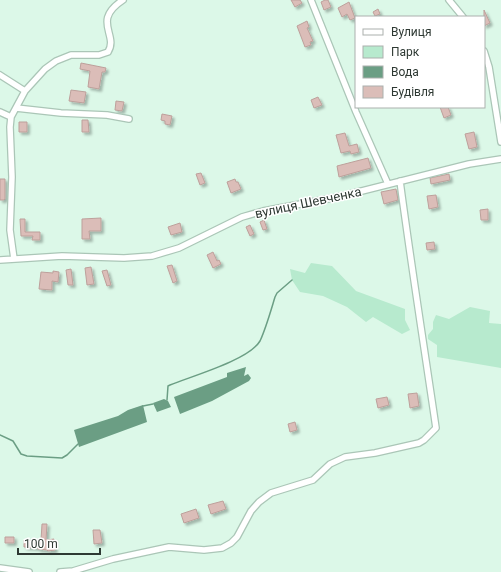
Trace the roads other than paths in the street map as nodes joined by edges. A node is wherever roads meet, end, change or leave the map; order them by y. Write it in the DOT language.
graph roads {
  1 [pos="123,0"];
  2 [pos="311,0"];
  3 [pos="449,0"];
  4 [pos="462,16"];
  5 [pos="485,54"];
  6 [pos="0,76"];
  7 [pos="25,91"];
  8 [pos="16,108"];
  9 [pos="0,112"];
  10 [pos="11,117"];
  11 [pos="129,119"];
  12 [pos="501,142"];
  13 [pos="501,159"];
  14 [pos="400,181"];
  15 [pos="388,184"];
  16 [pos="14,259"];
  17 [pos="0,260"];
  18 [pos="0,568"];
  19 [pos="29,572"];
  20 [pos="60,572"];
  21 [pos="74,572"];
  1 -- 7 [label="street"];
  2 -- 15 [label="street"];
  3 -- 4 [label="street"];
  5 -- 12 [label="street"];
  6 -- 7 [label="street"];
  7 -- 8 [label="street"];
  8 -- 10 [label="street"];
  8 -- 11 [label="street"];
  9 -- 10 [label="street"];
  10 -- 16 [label="street"];
  13 -- 14 [label="street, вулиця Шевченка"];
  14 -- 15 [label="street, вулиця Шевченка"];
  14 -- 21 [label="street"];
  15 -- 16 [label="street, вулиця Шевченка"];
  16 -- 17 [label="street, вулиця Шевченка"];
  18 -- 19 [label="street"];
  20 -- 21 [label="street"];
}
